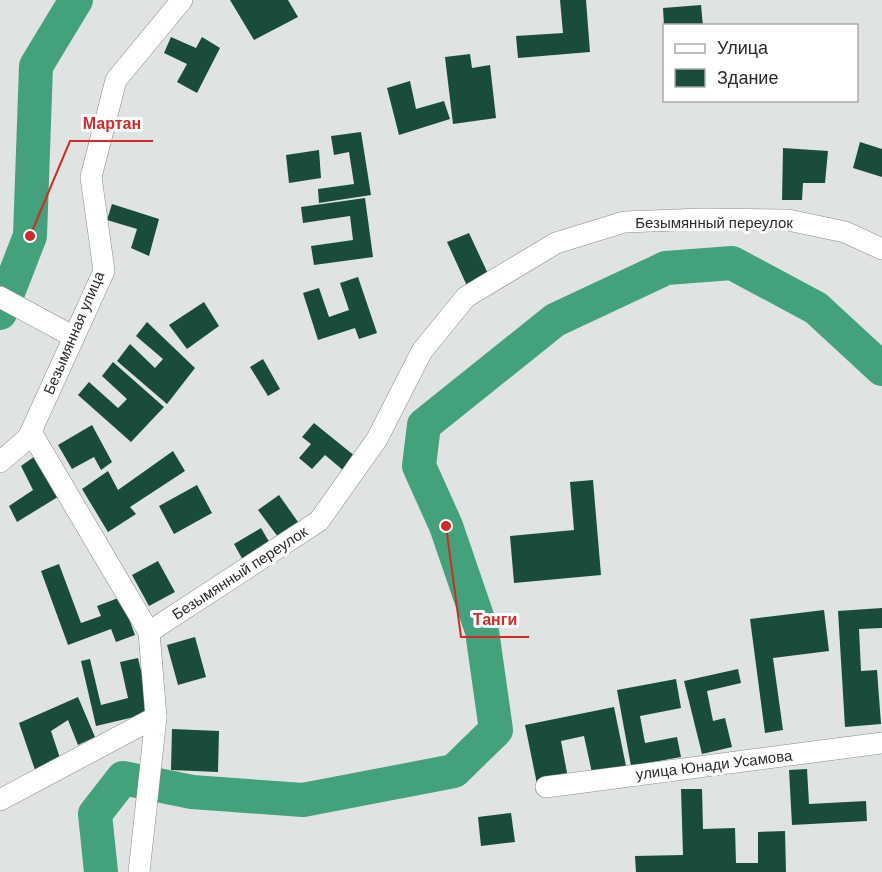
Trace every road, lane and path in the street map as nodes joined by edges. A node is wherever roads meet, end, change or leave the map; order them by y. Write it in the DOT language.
graph roads {
  1 [pos="182,0"];
  2 [pos="882,249"];
  3 [pos="0,297"];
  4 [pos="74,337"];
  5 [pos="31,432"];
  6 [pos="0,462"];
  7 [pos="149,632"];
  8 [pos="156,718"];
  9 [pos="882,743"];
  10 [pos="546,787"];
  11 [pos="0,800"];
  12 [pos="140,864"];
  1 -- 4 [label="street, Безымянная улица"];
  2 -- 7 [label="street, Безымянный переулок"];
  3 -- 4 [label="street"];
  4 -- 5 [label="street, Безымянная улица"];
  5 -- 6 [label="street, Безымянная улица"];
  5 -- 7 [label="street"];
  7 -- 8 [label="street"];
  8 -- 11 [label="street"];
  8 -- 12 [label="street"];
  9 -- 10 [label="street, улица Юнади Усамова"];
}
